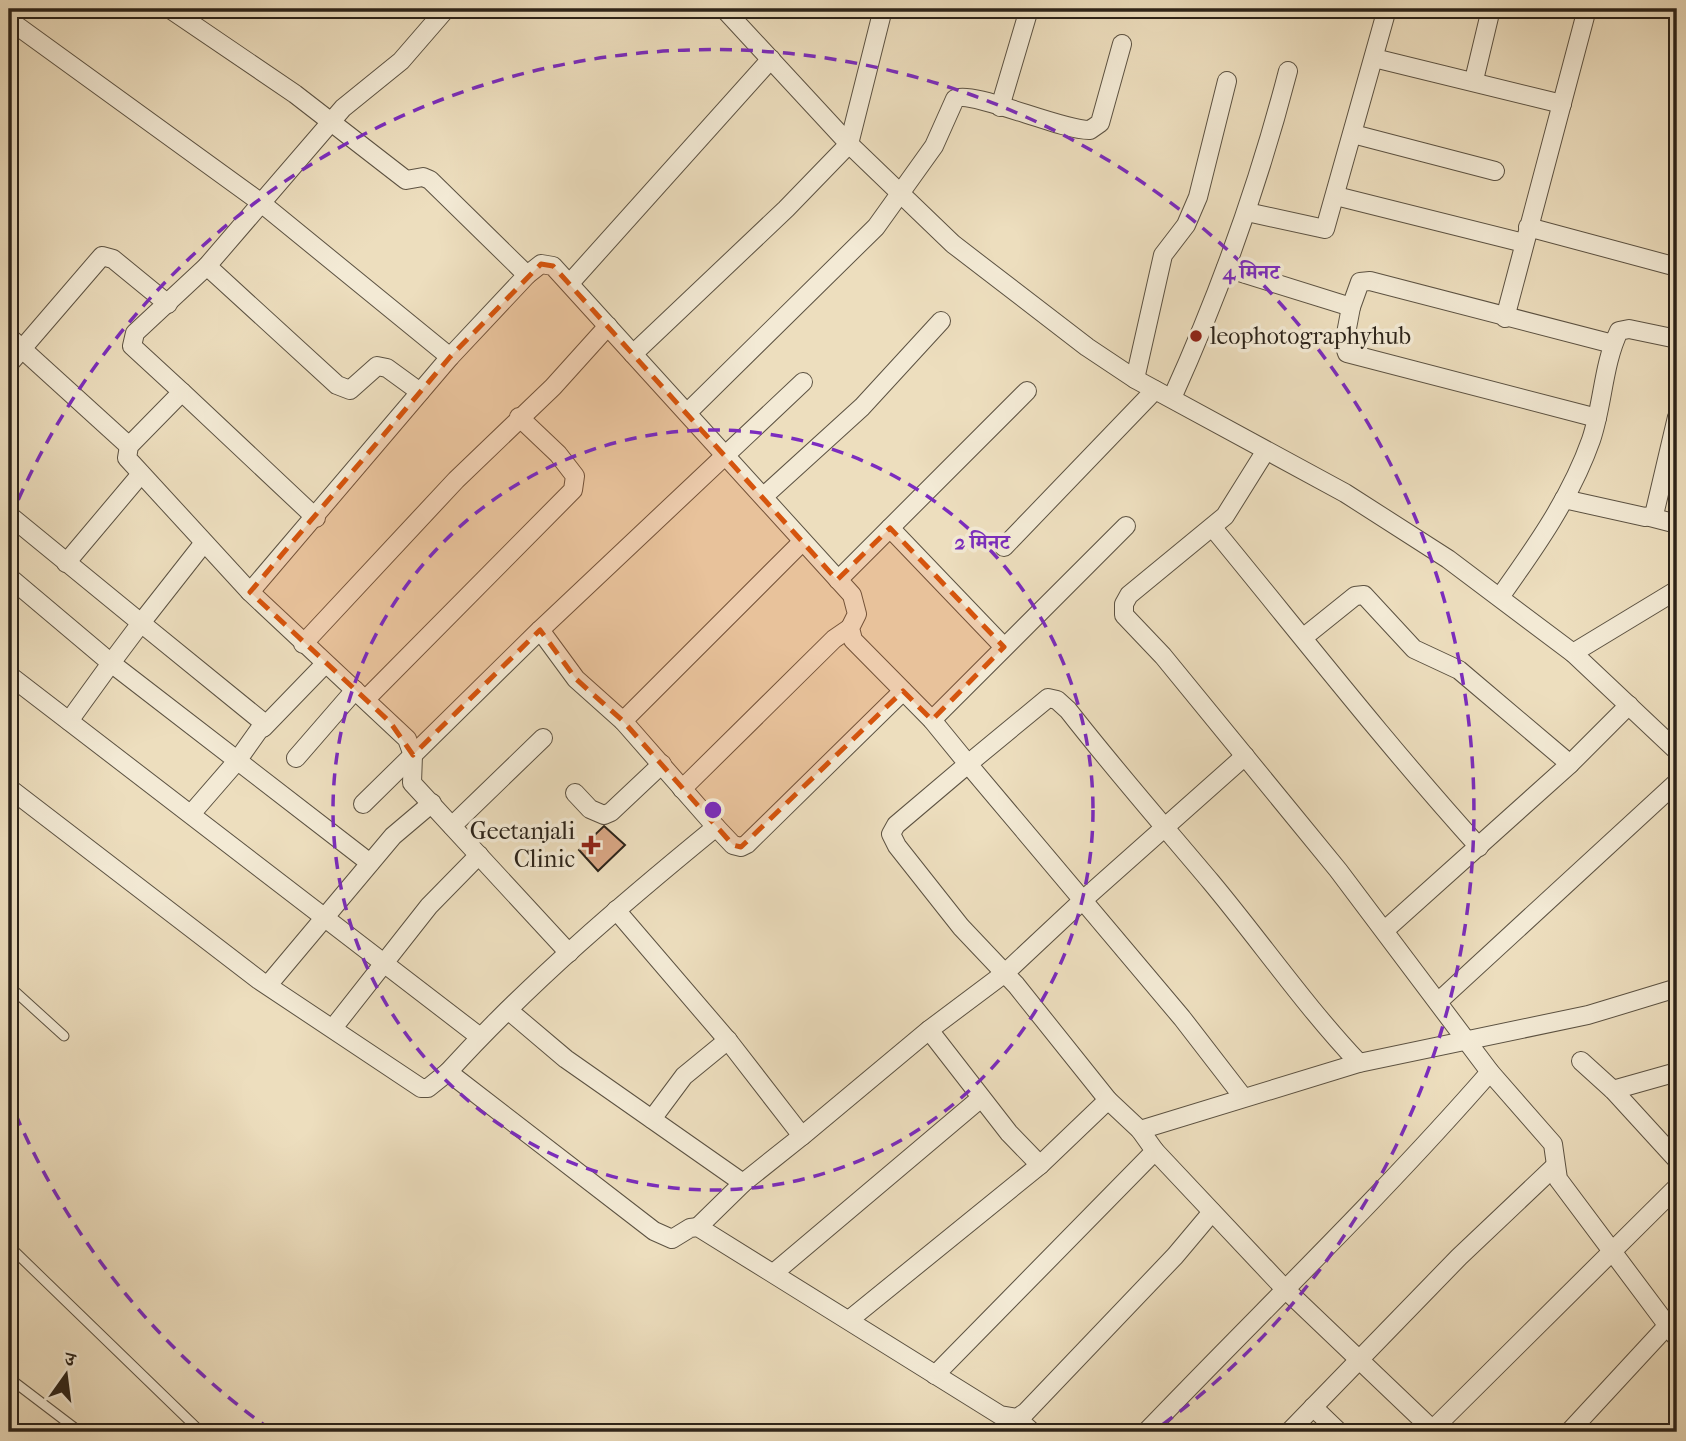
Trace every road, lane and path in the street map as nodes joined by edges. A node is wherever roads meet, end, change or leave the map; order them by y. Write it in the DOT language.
graph roads {
  1 [pos="170,9"];
  2 [pos="446,9"];
  3 [pos="724,9"];
  4 [pos="883,9"];
  5 [pos="1387,9"];
  6 [pos="1491,9"];
  7 [pos="1587,9"];
  8 [pos="1027,16"];
  9 [pos="9,20"];
  10 [pos="1122,44"];
  11 [pos="1374,58"];
  12 [pos="771,59"];
  13 [pos="1288,71"];
  14 [pos="1474,80"];
  15 [pos="1227,81"];
  16 [pos="1562,104"];
  17 [pos="1000,107"];
  18 [pos="331,122"];
  19 [pos="1353,134"];
  20 [pos="849,144"];
  21 [pos="1495,171"];
  22 [pos="899,193"];
  23 [pos="1336,196"];
  24 [pos="260,202"];
  25 [pos="1247,212"];
  26 [pos="1526,235"];
  27 [pos="207,266"];
  28 [pos="1677,267"];
  29 [pos="1226,268"];
  30 [pos="527,275"];
  31 [pos="570,283"];
  32 [pos="168,304"];
  33 [pos="1352,307"];
  34 [pos="1505,318"];
  35 [pos="941,321"];
  36 [pos="608,326"];
  37 [pos="1677,339"];
  38 [pos="15,343"];
  39 [pos="1613,344"];
  40 [pos="633,354"];
  41 [pos="450,357"];
  42 [pos="9,363"];
  43 [pos="1135,379"];
  44 [pos="803,383"];
  45 [pos="1155,390"];
  46 [pos="1027,391"];
  47 [pos="182,392"];
  48 [pos="420,392"];
  49 [pos="1172,398"];
  50 [pos="688,412"];
  51 [pos="519,417"];
  52 [pos="1677,417"];
  53 [pos="1597,418"];
  54 [pos="129,446"];
  55 [pos="1265,452"];
  56 [pos="726,454"];
  57 [pos="141,474"];
  58 [pos="764,496"];
  59 [pos="1564,499"];
  60 [pos="9,515"];
  61 [pos="1650,517"];
  62 [pos="316,518"];
  63 [pos="1677,524"];
  64 [pos="1126,526"];
  65 [pos="890,528"];
  66 [pos="1213,528"];
  67 [pos="802,542"];
  68 [pos="203,544"];
  69 [pos="1004,547"];
  70 [pos="66,563"];
  71 [pos="9,578"];
  72 [pos="838,580"];
  73 [pos="1677,590"];
  74 [pos="250,592"];
  75 [pos="1500,597"];
  76 [pos="141,623"];
  77 [pos="850,628"];
  78 [pos="540,630"];
  79 [pos="1304,637"];
  80 [pos="303,644"];
  81 [pos="1004,647"];
  82 [pos="1573,653"];
  83 [pos="111,663"];
  84 [pos="325,664"];
  85 [pos="9,675"];
  86 [pos="904,691"];
  87 [pos="360,694"];
  88 [pos="1629,705"];
  89 [pos="623,720"];
  90 [pos="932,720"];
  91 [pos="69,721"];
  92 [pos="263,728"];
  93 [pos="543,738"];
  94 [pos="1677,751"];
  95 [pos="413,755"];
  96 [pos="1245,757"];
  97 [pos="296,758"];
  98 [pos="237,761"];
  99 [pos="662,764"];
  100 [pos="968,764"];
  101 [pos="1570,764"];
  102 [pos="1677,782"];
  103 [pos="9,788"];
  104 [pos="682,789"];
  105 [pos="575,793"];
  106 [pos="432,803"];
  107 [pos="363,804"];
  108 [pos="191,814"];
  109 [pos="452,826"];
  110 [pos="716,827"];
  111 [pos="1163,829"];
  112 [pos="1479,847"];
  113 [pos="479,855"];
  114 [pos="370,863"];
  115 [pos="1083,900"];
  116 [pos="616,910"];
  117 [pos="324,917"];
  118 [pos="1385,930"];
  119 [pos="569,953"];
  120 [pos="383,962"];
  121 [pos="1005,973"];
  122 [pos="268,985"];
  123 [pos="9,986"];
  124 [pos="1677,988"];
  125 [pos="1439,1001"];
  126 [pos="508,1010"];
  127 [pos="333,1028"];
  128 [pos="929,1030"];
  129 [pos="64,1036"];
  130 [pos="480,1037"];
  131 [pos="728,1040"];
  132 [pos="1469,1041"];
  133 [pos="1581,1061"];
  134 [pos="1359,1063"];
  135 [pos="448,1072"];
  136 [pos="1490,1072"];
  137 [pos="1677,1072"];
  138 [pos="1613,1090"];
  139 [pos="1243,1097"];
  140 [pos="981,1098"];
  141 [pos="1108,1100"];
  142 [pos="652,1119"];
  143 [pos="1140,1130"];
  144 [pos="802,1136"];
  145 [pos="1155,1151"];
  146 [pos="1677,1160"];
  147 [pos="1040,1165"];
  148 [pos="1555,1167"];
  149 [pos="743,1183"];
  150 [pos="1677,1187"];
  151 [pos="1212,1212"];
  152 [pos="698,1227"];
  153 [pos="9,1246"];
  154 [pos="1611,1252"];
  155 [pos="775,1272"];
  156 [pos="1284,1288"];
  157 [pos="849,1320"];
  158 [pos="1673,1332"];
  159 [pos="1360,1358"];
  160 [pos="935,1375"];
  161 [pos="9,1378"];
  162 [pos="1313,1407"];
  163 [pos="1017,1418"];
  164 [pos="1433,1431"];
  165 [pos="80,1432"];
  166 [pos="201,1432"];
  167 [pos="1032,1432"];
  168 [pos="1146,1432"];
  169 [pos="1289,1432"];
  170 [pos="1339,1432"];
  171 [pos="1569,1432"];
  1 -- 18 [label="street"];
  2 -- 18 [label="street"];
  3 -- 12 [label="street"];
  4 -- 20 [label="street"];
  5 -- 11 [label="street"];
  6 -- 14 [label="street"];
  7 -- 16 [label="street"];
  8 -- 17 [label="street"];
  9 -- 24 [label="street"];
  10 -- 17 [label="street"];
  11 -- 14 [label="street"];
  11 -- 19 [label="street"];
  12 -- 20 [label="street"];
  12 -- 31 [label="street"];
  13 -- 25 [label="street"];
  14 -- 16 [label="street"];
  15 -- 43 [label="street"];
  16 -- 26 [label="street"];
  17 -- 22 [label="street"];
  18 -- 24 [label="street"];
  18 -- 30 [label="street"];
  19 -- 21 [label="street"];
  19 -- 23 [label="street"];
  20 -- 22 [label="street"];
  20 -- 40 [label="street"];
  22 -- 43 [label="street"];
  22 -- 50 [label="street"];
  23 -- 25 [label="street"];
  23 -- 26 [label="street"];
  24 -- 27 [label="street"];
  24 -- 41 [label="street"];
  25 -- 29 [label="street"];
  26 -- 28 [label="street"];
  26 -- 34 [label="street"];
  27 -- 32 [label="street"];
  27 -- 48 [label="street"];
  29 -- 33 [label="street"];
  29 -- 49 [label="street"];
  30 -- 31 [label="street"];
  30 -- 41 [label="street"];
  31 -- 36 [label="street"];
  32 -- 38 [label="street"];
  32 -- 47 [label="street"];
  33 -- 34 [label="street"];
  33 -- 53 [label="street"];
  34 -- 39 [label="street"];
  35 -- 58 [label="street"];
  36 -- 40 [label="street"];
  36 -- 51 [label="street"];
  37 -- 39 [label="street"];
  38 -- 42 [label="street"];
  38 -- 54 [label="street"];
  39 -- 53 [label="street"];
  40 -- 50 [label="street"];
  41 -- 48 [label="street"];
  43 -- 45 [label="street"];
  44 -- 56 [label="street"];
  45 -- 49 [label="street"];
  45 -- 69 [label="street"];
  46 -- 65 [label="street"];
  47 -- 54 [label="street"];
  47 -- 62 [label="street"];
  48 -- 62 [label="street"];
  49 -- 55 [label="street"];
  50 -- 56 [label="street"];
  51 -- 80 [label="street"];
  51 -- 87 [label="street"];
  52 -- 61 [label="street"];
  53 -- 59 [label="street"];
  54 -- 57 [label="street"];
  55 -- 66 [label="street"];
  55 -- 75 [label="street"];
  56 -- 58 [label="street"];
  56 -- 78 [label="street"];
  57 -- 68 [label="street"];
  57 -- 70 [label="street"];
  58 -- 67 [label="street"];
  59 -- 61 [label="street"];
  59 -- 75 [label="street"];
  60 -- 70 [label="street"];
  61 -- 63 [label="street"];
  62 -- 74 [label="street"];
  64 -- 81 [label="street"];
  65 -- 72 [label="street"];
  65 -- 81 [label="street"];
  66 -- 79 [label="street"];
  66 -- 96 [label="street"];
  67 -- 72 [label="street"];
  67 -- 89 [label="street"];
  68 -- 74 [label="street"];
  68 -- 76 [label="street"];
  70 -- 76 [label="street"];
  71 -- 83 [label="street"];
  72 -- 77 [label="street"];
  73 -- 82 [label="street"];
  74 -- 80 [label="street"];
  75 -- 82 [label="street"];
  76 -- 83 [label="street"];
  76 -- 92 [label="street"];
  77 -- 86 [label="street"];
  77 -- 104 [label="street"];
  78 -- 89 [label="street"];
  78 -- 95 [label="street"];
  79 -- 101 [label="street"];
  79 -- 112 [label="street"];
  80 -- 84 [label="street"];
  81 -- 90 [label="street"];
  82 -- 88 [label="street"];
  83 -- 91 [label="street"];
  83 -- 98 [label="street"];
  84 -- 87 [label="street"];
  84 -- 92 [label="street"];
  85 -- 91 [label="street"];
  86 -- 90 [label="street"];
  86 -- 110 [label="street"];
  87 -- 95 [label="street"];
  87 -- 97 [label="street"];
  88 -- 94 [label="street"];
  88 -- 101 [label="street"];
  89 -- 99 [label="street"];
  90 -- 100 [label="street"];
  91 -- 108 [label="street"];
  92 -- 98 [label="street"];
  93 -- 109 [label="street"];
  95 -- 106 [label="street"];
  95 -- 107 [label="street"];
  96 -- 111 [label="street"];
  96 -- 118 [label="street"];
  98 -- 108 [label="street"];
  98 -- 114 [label="street"];
  99 -- 104 [label="street"];
  99 -- 105 [label="street"];
  100 -- 111 [label="street"];
  100 -- 115 [label="street"];
  100 -- 121 [label="street"];
  101 -- 112 [label="street"];
  102 -- 125 [label="street"];
  103 -- 122 [label="street"];
  104 -- 110 [label="street"];
  106 -- 109 [label="street"];
  106 -- 114 [label="street"];
  108 -- 117 [label="street"];
  109 -- 113 [label="street"];
  110 -- 116 [label="street"];
  111 -- 115 [label="street"];
  111 -- 134 [label="street"];
  112 -- 118 [label="street"];
  113 -- 119 [label="street"];
  113 -- 120 [label="street"];
  114 -- 117 [label="street"];
  115 -- 121 [label="street"];
  115 -- 139 [label="street"];
  116 -- 119 [label="street"];
  116 -- 131 [label="street"];
  117 -- 120 [label="street"];
  117 -- 122 [label="street"];
  118 -- 125 [label="street"];
  119 -- 126 [label="street"];
  120 -- 127 [label="street"];
  120 -- 130 [label="street"];
  121 -- 128 [label="street"];
  121 -- 141 [label="street"];
  122 -- 127 [label="street"];
  123 -- 129 [label="lane"];
  124 -- 132 [label="street"];
  125 -- 132 [label="street"];
  126 -- 130 [label="street"];
  126 -- 142 [label="street"];
  127 -- 135 [label="street"];
  128 -- 140 [label="street"];
  128 -- 144 [label="street"];
  130 -- 135 [label="street"];
  131 -- 142 [label="street"];
  131 -- 144 [label="street"];
  132 -- 134 [label="street"];
  132 -- 136 [label="street"];
  133 -- 138 [label="street"];
  134 -- 139 [label="street"];
  135 -- 152 [label="street"];
  136 -- 148 [label="street"];
  136 -- 156 [label="street"];
  137 -- 138 [label="street"];
  138 -- 146 [label="street"];
  139 -- 143 [label="street"];
  140 -- 147 [label="street"];
  140 -- 155 [label="street"];
  141 -- 143 [label="street"];
  141 -- 147 [label="street"];
  142 -- 149 [label="street"];
  143 -- 145 [label="street"];
  144 -- 149 [label="street"];
  145 -- 151 [label="street"];
  145 -- 160 [label="street"];
  147 -- 157 [label="street"];
  148 -- 154 [label="street"];
  148 -- 159 [label="street"];
  149 -- 152 [label="street"];
  150 -- 154 [label="street"];
  151 -- 156 [label="street"];
  151 -- 163 [label="street"];
  152 -- 155 [label="street"];
  153 -- 166 [label="lane"];
  154 -- 158 [label="street"];
  154 -- 164 [label="street"];
  155 -- 157 [label="street"];
  156 -- 159 [label="street"];
  156 -- 168 [label="street"];
  157 -- 160 [label="street"];
  158 -- 171 [label="street"];
  159 -- 162 [label="street"];
  159 -- 164 [label="street"];
  160 -- 163 [label="street"];
  161 -- 165 [label="lane"];
  162 -- 169 [label="street"];
  162 -- 170 [label="street"];
  163 -- 167 [label="street"];
}
